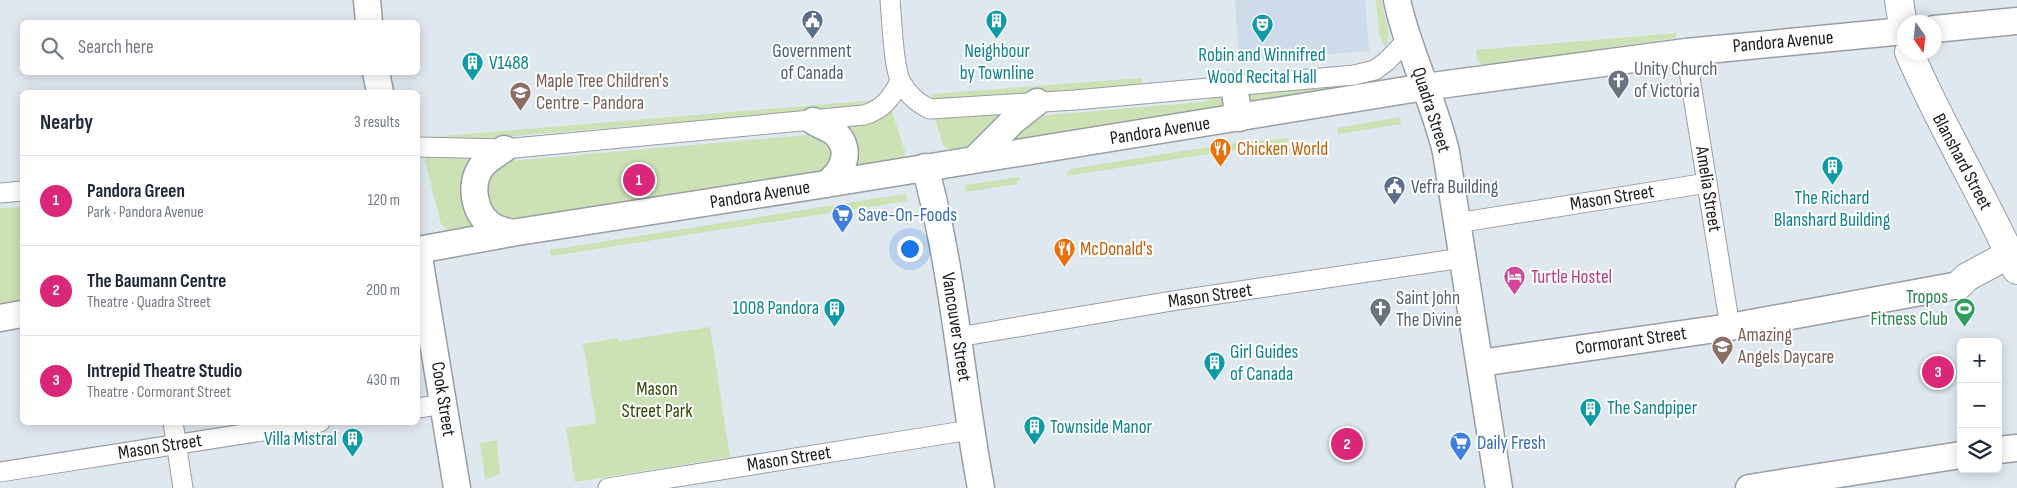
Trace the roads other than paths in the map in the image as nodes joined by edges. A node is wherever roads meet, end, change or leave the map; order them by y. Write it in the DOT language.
graph roads {
  1 [pos="367,0"];
  2 [pos="890,0"];
  3 [pos="1397,0"];
  4 [pos="1899,0"];
  5 [pos="1901,15"];
  6 [pos="369,20"];
  7 [pos="2017,21"];
  8 [pos="1942,28"];
  9 [pos="1897,33"];
  10 [pos="1408,39"];
  11 [pos="1686,52"];
  12 [pos="1912,60"];
  13 [pos="377,75"];
  14 [pos="900,81"];
  15 [pos="1234,86"];
  16 [pos="1425,87"];
  17 [pos="380,90"];
  18 [pos="1036,102"];
  19 [pos="1239,118"];
  20 [pos="813,121"];
  21 [pos="420,147"];
  22 [pos="504,149"];
  23 [pos="975,159"];
  24 [pos="925,167"];
  25 [pos="1708,183"];
  26 [pos="826,184"];
  27 [pos="20,191"];
  28 [pos="0,193"];
  29 [pos="1457,223"];
  30 [pos="511,233"];
  31 [pos="420,251"];
  32 [pos="2013,256"];
  33 [pos="1462,258"];
  34 [pos="420,263"];
  35 [pos="1960,285"];
  36 [pos="20,314"];
  37 [pos="0,318"];
  38 [pos="1730,327"];
  39 [pos="958,337"];
  40 [pos="1480,363"];
  41 [pos="444,404"];
  42 [pos="420,408"];
  43 [pos="173,425"];
  44 [pos="300,425"];
  45 [pos="970,430"];
  46 [pos="176,444"];
  47 [pos="2017,448"];
  48 [pos="2002,450"];
  49 [pos="1957,456"];
  50 [pos="0,472"];
  51 [pos="183,488"];
  52 [pos="457,488"];
  53 [pos="608,488"];
  54 [pos="981,488"];
  55 [pos="1499,488"];
  56 [pos="1749,488"];
  1 -- 6 [label="main road"];
  2 -- 14 [label="street"];
  3 -- 10 [label="main road, Quadra Street"];
  4 -- 5 [label="main road"];
  7 -- 8 [label="main road"];
  9 -- 11 [label="main road, Pandora Avenue"];
  10 -- 15 [label="street, Pandora Avenue"];
  10 -- 16 [label="main road, Quadra Street"];
  11 -- 16 [label="main road, Pandora Avenue"];
  11 -- 25 [label="street, Amelia Street"];
  12 -- 32 [label="main road, Blanshard Street"];
  13 -- 17 [label="main road"];
  14 -- 18 [label="street, Pandora Avenue"];
  14 -- 20 [label="street"];
  15 -- 18 [label="street, Pandora Avenue"];
  15 -- 19 [label="main road"];
  16 -- 19 [label="main road, Pandora Avenue"];
  16 -- 29 [label="main road, Quadra Street"];
  18 -- 23 [label="main road"];
  19 -- 23 [label="main road, Pandora Avenue"];
  20 -- 22 [label="street"];
  20 -- 26 [label="main road"];
  21 -- 22 [label="street"];
  22 -- 30 [label="main road"];
  23 -- 24 [label="main road, Pandora Avenue"];
  24 -- 26 [label="main road, Pandora Avenue"];
  24 -- 39 [label="main road, Vancouver Street"];
  25 -- 29 [label="street, Mason Street"];
  25 -- 38 [label="street, Amelia Street"];
  26 -- 30 [label="main road, Pandora Avenue"];
  27 -- 28 [label="street"];
  29 -- 33 [label="main road, Quadra Street"];
  30 -- 31 [label="main road, Pandora Avenue"];
  32 -- 35 [label="main road"];
  33 -- 39 [label="street, Mason Street"];
  33 -- 40 [label="main road, Quadra Street"];
  34 -- 41 [label="main road, Cook Street"];
  35 -- 38 [label="main road, Cormorant Street"];
  36 -- 37 [label="main road"];
  38 -- 40 [label="main road, Cormorant Street"];
  39 -- 45 [label="main road, Vancouver Street"];
  40 -- 55 [label="main road, Quadra Street"];
  41 -- 42 [label="street"];
  41 -- 52 [label="main road, Cook Street"];
  43 -- 46 [label="street"];
  44 -- 46 [label="street, Mason Street"];
  45 -- 53 [label="street, Mason Street"];
  45 -- 54 [label="main road, Vancouver Street"];
  46 -- 50 [label="street, Mason Street"];
  46 -- 51 [label="street"];
  47 -- 48 [label="main road"];
  49 -- 56 [label="main road"];
}
